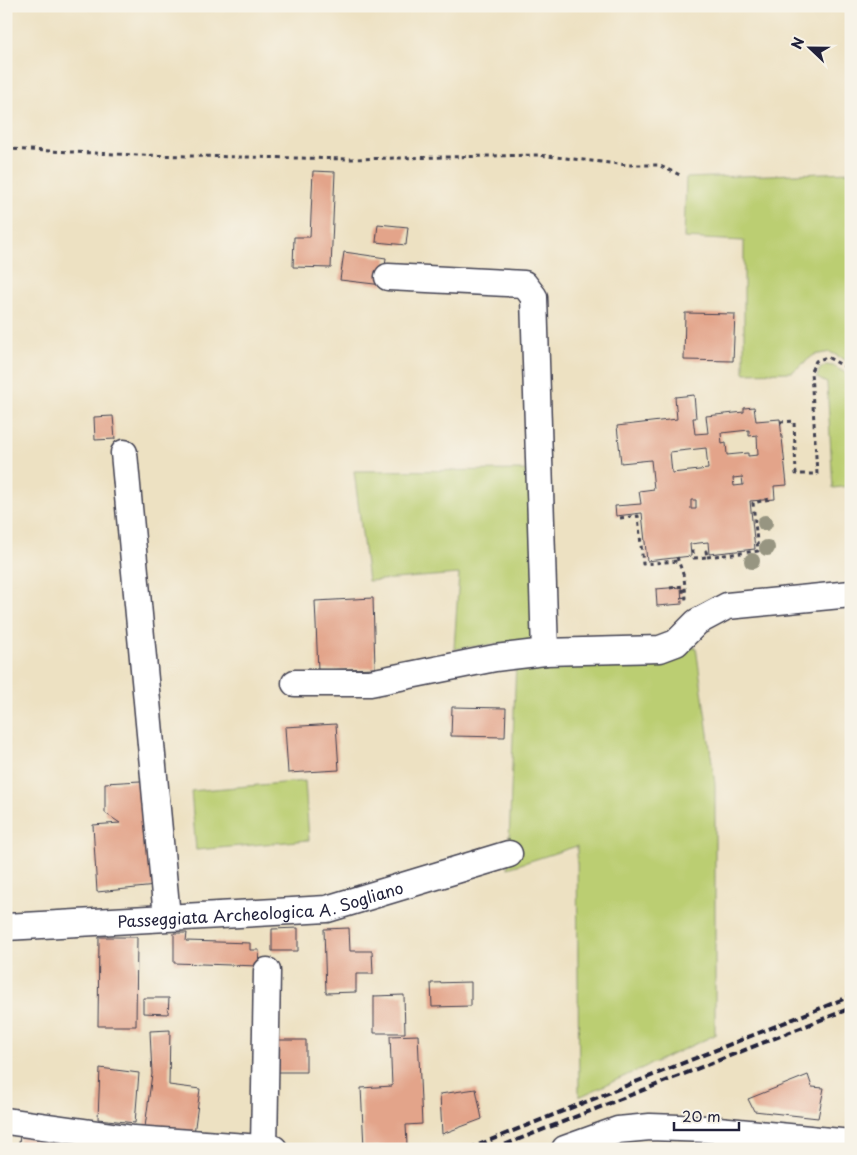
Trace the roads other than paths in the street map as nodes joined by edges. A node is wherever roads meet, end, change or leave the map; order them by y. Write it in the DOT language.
graph roads {
  1 [pos="388,277"];
  2 [pos="124,453"];
  3 [pos="851,594"];
  4 [pos="545,652"];
  5 [pos="296,683"];
  6 [pos="509,854"];
  7 [pos="167,917"];
  8 [pos="6,927"];
  9 [pos="267,971"];
  10 [pos="6,1121"];
  11 [pos="851,1143"];
  12 [pos="269,1148"];
  13 [pos="565,1149"];
  1 -- 4 [label="street"];
  2 -- 7 [label="street"];
  3 -- 4 [label="street"];
  4 -- 5 [label="street"];
  6 -- 7 [label="street, Passeggiata Archeologica A. Sogliano"];
  7 -- 8 [label="street, Passeggiata Archeologica A. Sogliano"];
  9 -- 12 [label="street"];
  10 -- 12 [label="street"];
  11 -- 13 [label="street"];
}
